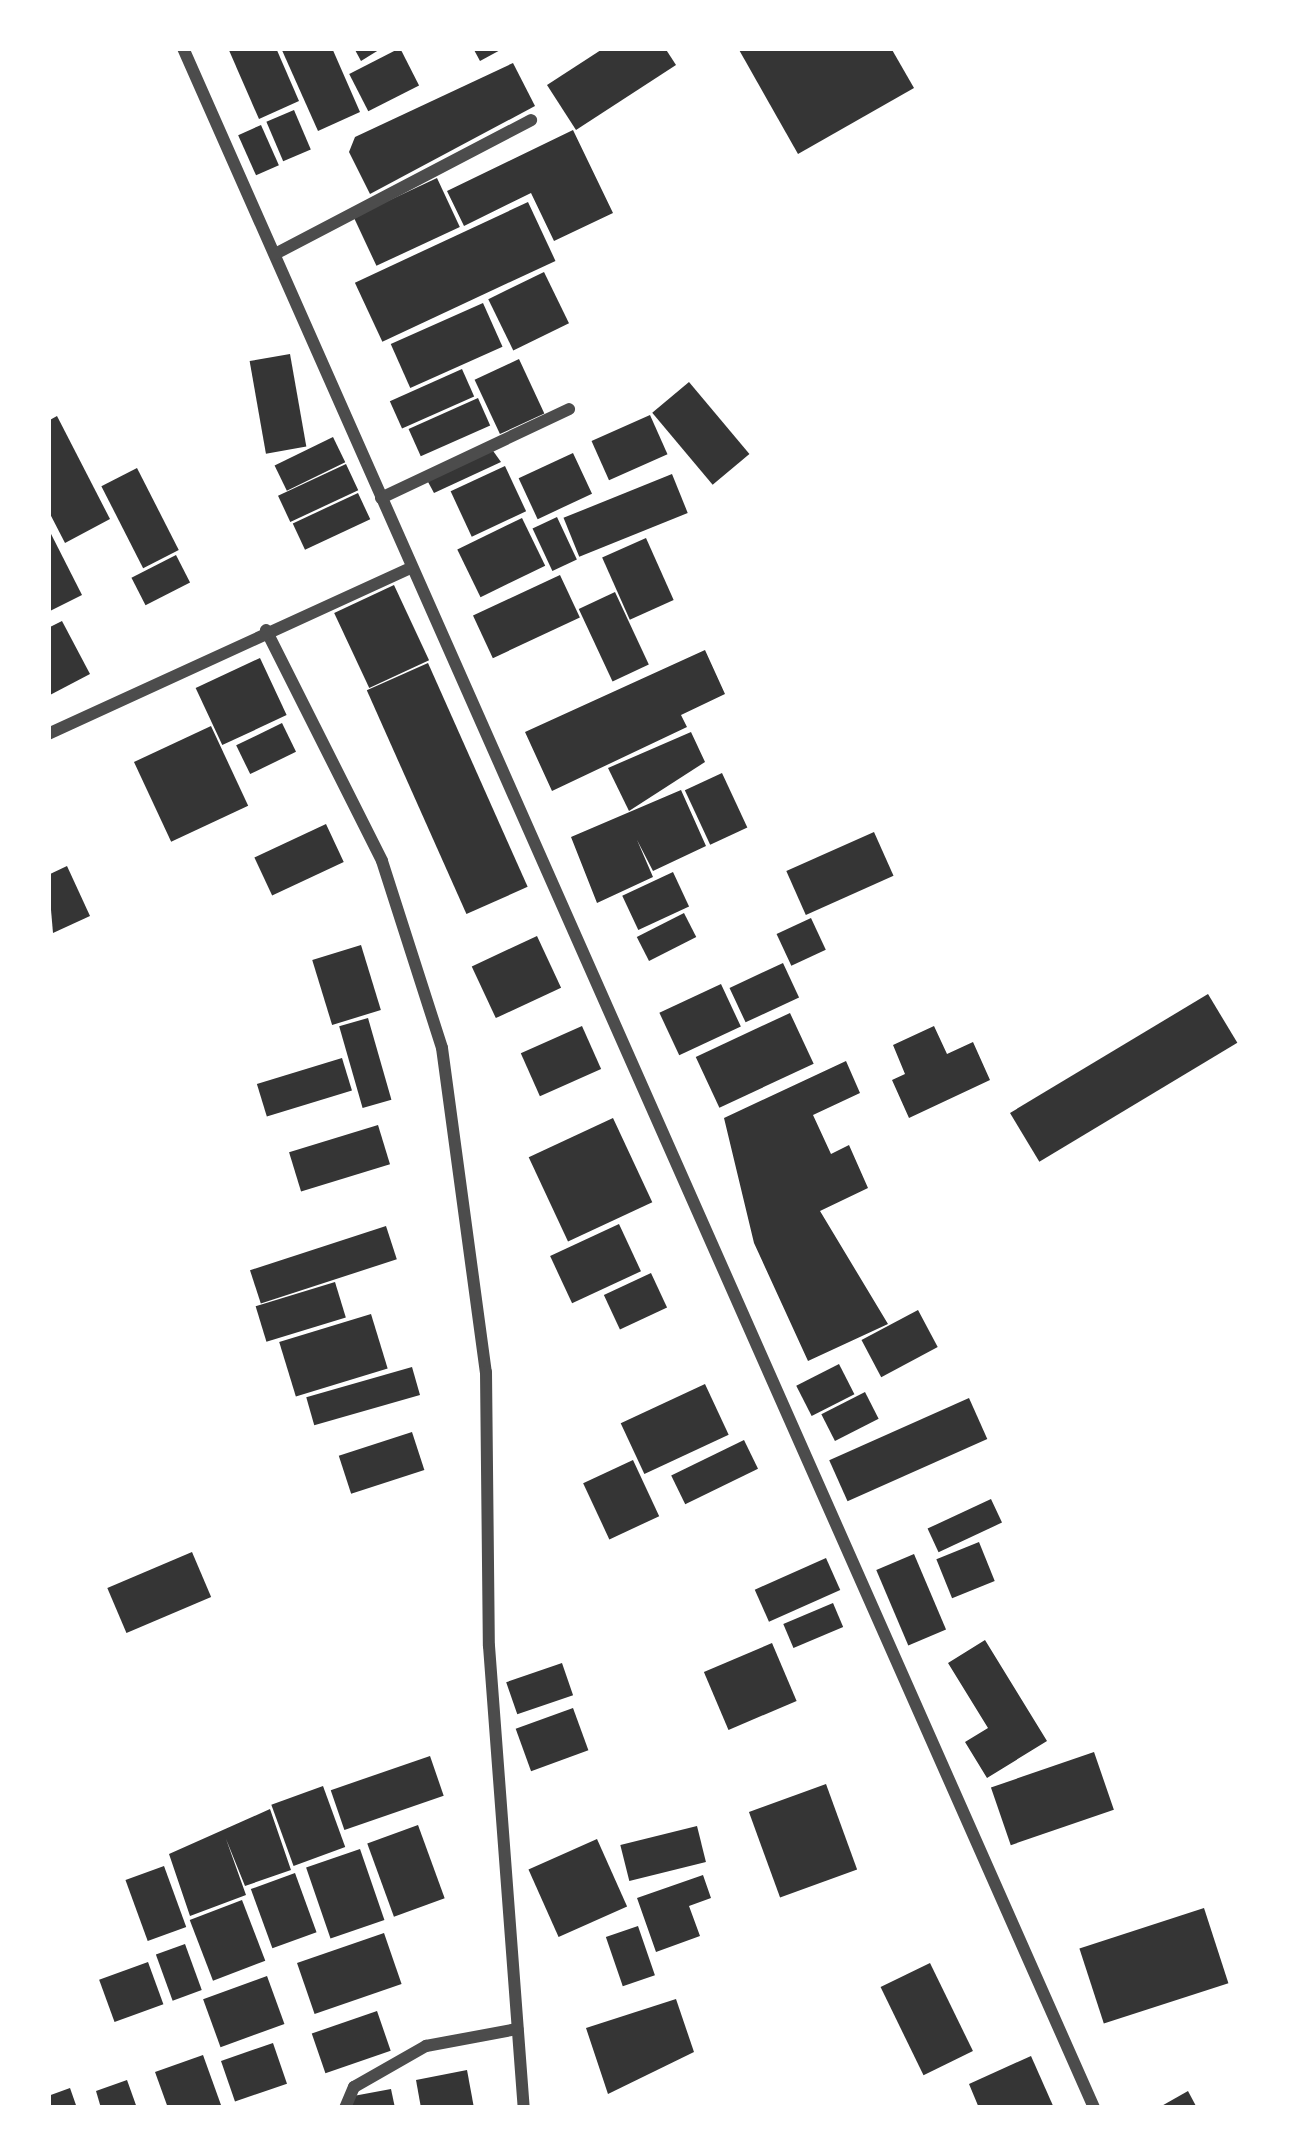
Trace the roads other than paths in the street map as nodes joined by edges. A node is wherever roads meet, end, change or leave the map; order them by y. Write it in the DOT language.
graph roads {
  1 [pos="183,48"];
  2 [pos="532,120"];
  3 [pos="274,254"];
  4 [pos="569,409"];
  5 [pos="381,498"];
  6 [pos="411,568"];
  7 [pos="266,630"];
  8 [pos="48,734"];
  9 [pos="517,2029"];
  10 [pos="345,2108"];
  11 [pos="524,2108"];
  12 [pos="1094,2108"];
  1 -- 3 [label="street"];
  2 -- 3 [label="street"];
  3 -- 5 [label="street"];
  4 -- 5 [label="street"];
  5 -- 6 [label="street"];
  6 -- 7 [label="street"];
  6 -- 12 [label="street"];
  7 -- 8 [label="street"];
  7 -- 9 [label="street"];
  9 -- 10 [label="street"];
  9 -- 11 [label="street"];
}
